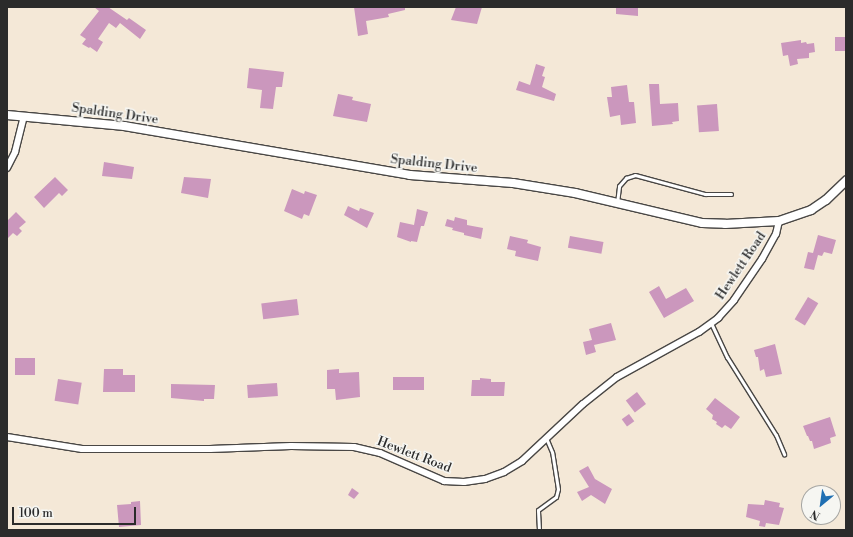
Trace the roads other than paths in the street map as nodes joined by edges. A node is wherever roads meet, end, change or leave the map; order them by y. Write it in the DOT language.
graph roads {
  1 [pos="7,115"];
  2 [pos="24,117"];
  3 [pos="7,168"];
  4 [pos="846,181"];
  5 [pos="731,194"];
  6 [pos="617,203"];
  7 [pos="779,221"];
  8 [pos="711,323"];
  9 [pos="7,437"];
  10 [pos="546,438"];
  11 [pos="784,454"];
  12 [pos="539,530"];
  1 -- 2 [label="street, Spalding Drive"];
  2 -- 3 [label="street"];
  2 -- 6 [label="street, Spalding Drive"];
  4 -- 7 [label="street, Spalding Drive"];
  5 -- 6 [label="lane"];
  6 -- 7 [label="street, Spalding Drive"];
  7 -- 8 [label="street, Hewlett Road"];
  8 -- 10 [label="street, Hewlett Road"];
  8 -- 11 [label="lane"];
  9 -- 10 [label="street, Hewlett Road"];
  10 -- 12 [label="lane"];
}
